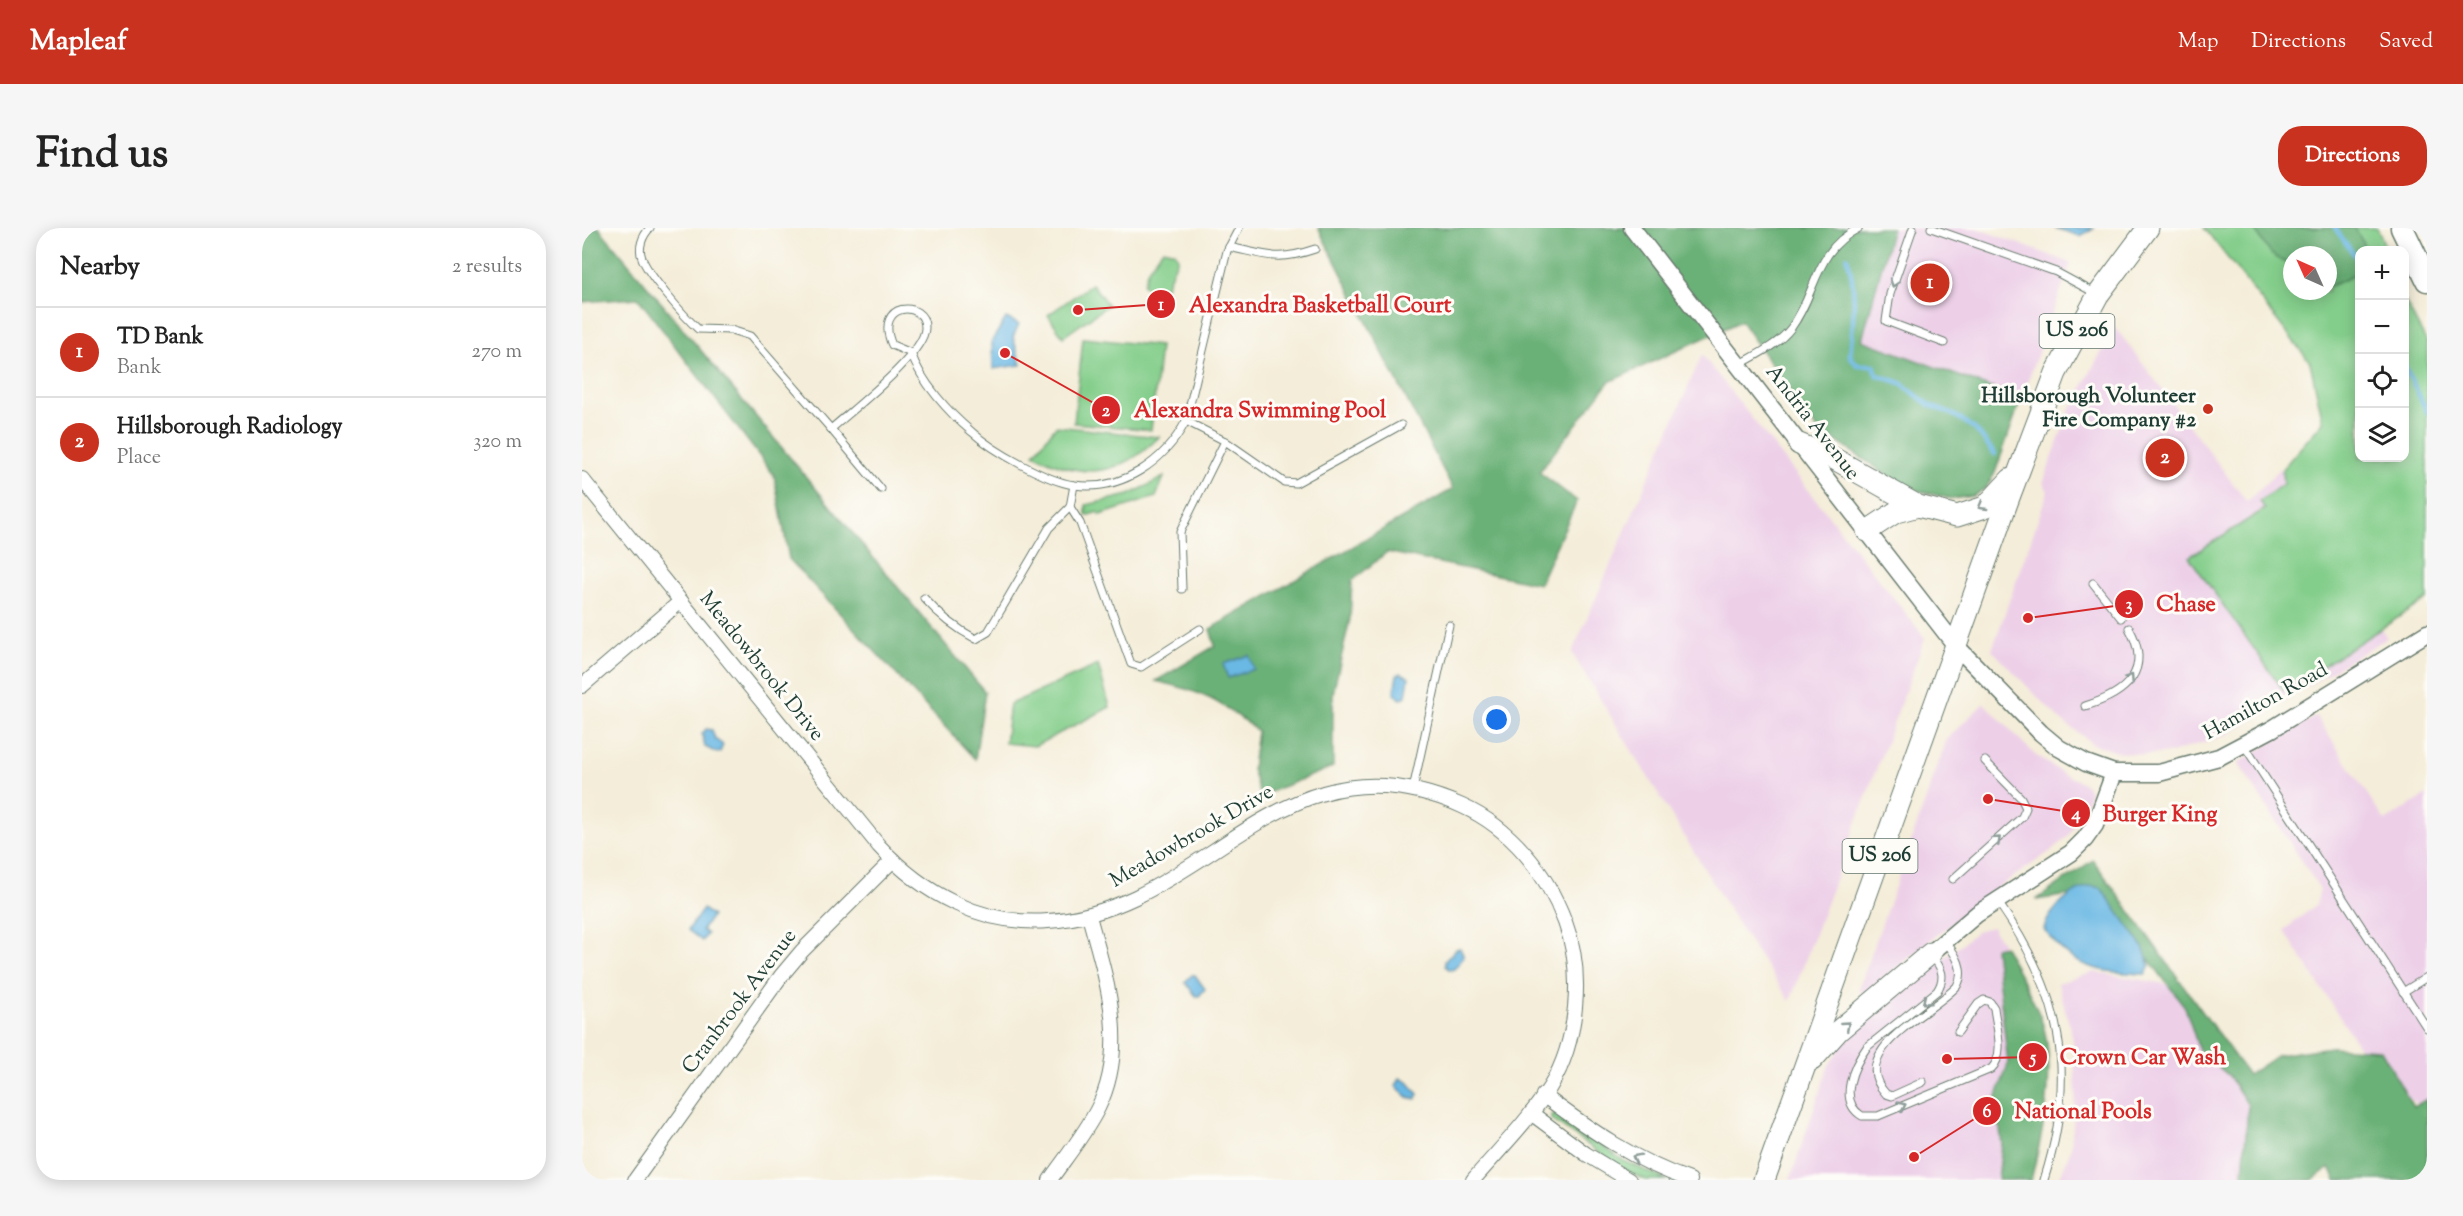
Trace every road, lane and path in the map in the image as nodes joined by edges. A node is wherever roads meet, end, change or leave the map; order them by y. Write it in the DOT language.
graph roads {
  1 [pos="650,228"];
  2 [pos="1239,228"];
  3 [pos="1632,228"];
  4 [pos="1859,228"];
  5 [pos="1913,228"];
  6 [pos="1931,228"];
  7 [pos="2148,228"];
  8 [pos="2402,228"];
  9 [pos="1229,247"];
  10 [pos="1315,249"];
  11 [pos="2427,280"];
  12 [pos="2098,295"];
  13 [pos="1944,343"];
  14 [pos="910,353"];
  15 [pos="1738,365"];
  16 [pos="1186,421"];
  17 [pos="1401,425"];
  18 [pos="831,429"];
  19 [pos="1225,441"];
  20 [pos="1799,444"];
  21 [pos="2021,464"];
  22 [pos="582,479"];
  23 [pos="1074,485"];
  24 [pos="881,489"];
  25 [pos="1918,506"];
  26 [pos="1070,507"];
  27 [pos="1867,531"];
  28 [pos="2093,583"];
  29 [pos="1182,589"];
  30 [pos="924,598"];
  31 [pos="681,601"];
  32 [pos="2121,618"];
  33 [pos="1449,625"];
  34 [pos="2129,628"];
  35 [pos="1200,629"];
  36 [pos="2427,633"];
  37 [pos="1956,646"];
  38 [pos="582,686"];
  39 [pos="2085,706"];
  40 [pos="2244,745"];
  41 [pos="1985,761"];
  42 [pos="2114,773"];
  43 [pos="1413,789"];
  44 [pos="893,860"];
  45 [pos="1953,879"];
  46 [pos="1997,901"];
  47 [pos="1089,916"];
  48 [pos="1938,946"];
  49 [pos="2427,977"];
  50 [pos="2403,992"];
  51 [pos="2427,1029"];
  52 [pos="1958,1032"];
  53 [pos="1805,1067"];
  54 [pos="1923,1082"];
  55 [pos="1544,1095"];
  56 [pos="1531,1113"];
  57 [pos="635,1180"];
  58 [pos="1050,1180"];
  59 [pos="1473,1180"];
  60 [pos="1629,1180"];
  61 [pos="1690,1180"];
  62 [pos="1764,1180"];
  63 [pos="2044,1180"];
  1 -- 18 [label="lane"];
  2 -- 9 [label="lane"];
  3 -- 15 [label="street, Andria Avenue"];
  4 -- 15 [label="lane"];
  5 -- 13 [label="lane, one-way"];
  6 -- 12 [label="lane"];
  7 -- 12 [label="main road, US 206"];
  8 -- 11 [label="highway"];
  9 -- 10 [label="lane"];
  9 -- 16 [label="lane"];
  12 -- 21 [label="main road, US 206"];
  14 -- 14 [label="lane"];
  14 -- 18 [label="lane"];
  14 -- 23 [label="lane"];
  15 -- 20 [label="street, Andria Avenue"];
  16 -- 19 [label="lane"];
  16 -- 23 [label="lane"];
  17 -- 19 [label="lane"];
  18 -- 24 [label="lane"];
  19 -- 29 [label="lane"];
  20 -- 25 [label="main road"];
  20 -- 27 [label="street, Andria Avenue"];
  21 -- 25 [label="main road, one-way"];
  21 -- 37 [label="main road, US 206"];
  22 -- 31 [label="street, Meadowbrook Drive"];
  23 -- 26 [label="lane"];
  25 -- 27 [label="main road"];
  26 -- 30 [label="lane"];
  26 -- 35 [label="lane"];
  27 -- 37 [label="street, Andria Avenue"];
  28 -- 32 [label="lane"];
  31 -- 38 [label="street"];
  31 -- 44 [label="street, Meadowbrook Drive"];
  33 -- 43 [label="lane"];
  39 -- 34 [label="lane, one-way"];
  36 -- 40 [label="street, Hamilton Road"];
  37 -- 42 [label="street, Hamilton Road"];
  37 -- 53 [label="main road, US 206"];
  40 -- 42 [label="street, Hamilton Road"];
  40 -- 50 [label="lane"];
  45 -- 41 [label="lane, one-way"];
  42 -- 46 [label="street"];
  43 -- 47 [label="street, Meadowbrook Drive"];
  43 -- 55 [label="street, Meadowbrook Drive"];
  44 -- 47 [label="street, Meadowbrook Drive"];
  44 -- 57 [label="street, Cranbrook Avenue"];
  46 -- 48 [label="street"];
  46 -- 63 [label="lane"];
  47 -- 58 [label="street"];
  48 -- 52 [label="lane, one-way"];
  53 -- 48 [label="main road, one-way"];
  48 -- 54 [label="lane"];
  49 -- 50 [label="lane"];
  50 -- 51 [label="lane"];
  53 -- 62 [label="main road, US 206"];
  55 -- 56 [label="street, Meadowbrook Drive"];
  61 -- 55 [label="street, one-way"];
  56 -- 59 [label="street, Meadowbrook Drive"];
  56 -- 60 [label="street"];
}
